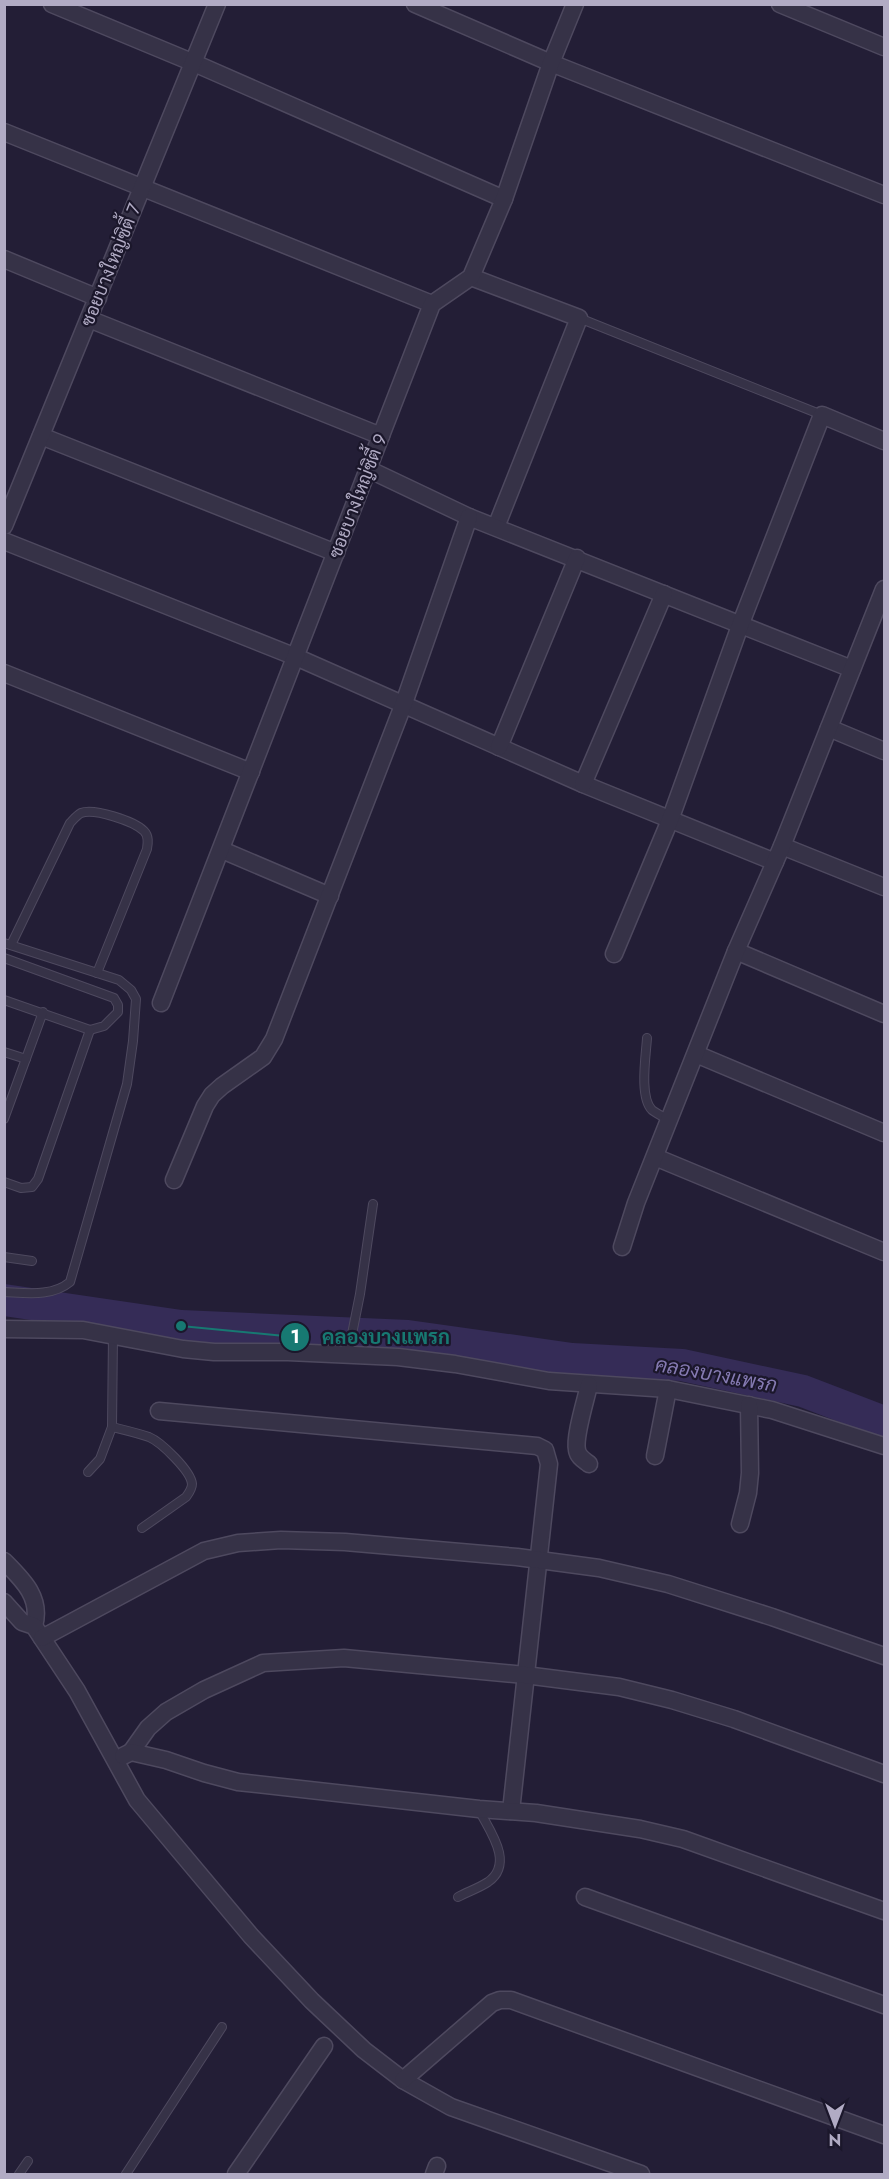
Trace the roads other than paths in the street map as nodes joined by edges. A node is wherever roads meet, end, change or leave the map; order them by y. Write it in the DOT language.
graph roads {
  1 [pos="52,4"];
  2 [pos="217,4"];
  3 [pos="415,4"];
  4 [pos="574,4"];
  5 [pos="780,4"];
  6 [pos="885,47"];
  7 [pos="194,63"];
  8 [pos="551,63"];
  9 [pos="4,132"];
  10 [pos="142,188"];
  11 [pos="885,195"];
  12 [pos="504,199"];
  13 [pos="4,259"];
  14 [pos="471,277"];
  15 [pos="98,298"];
  16 [pos="432,304"];
  17 [pos="579,318"];
  18 [pos="89,319"];
  19 [pos="822,416"];
  20 [pos="41,436"];
  21 [pos="381,436"];
  22 [pos="885,441"];
  23 [pos="368,469"];
  24 [pos="469,517"];
  25 [pos="4,526"];
  26 [pos="496,527"];
  27 [pos="4,541"];
  28 [pos="336,554"];
  29 [pos="577,558"];
  30 [pos="885,589"];
  31 [pos="664,594"];
  32 [pos="879,615"];
  33 [pos="741,623"];
  34 [pos="296,657"];
  35 [pos="852,669"];
  36 [pos="4,673"];
  37 [pos="404,703"];
  38 [pos="829,728"];
  39 [pos="499,747"];
  40 [pos="885,751"];
  41 [pos="251,772"];
  42 [pos="583,783"];
  43 [pos="670,820"];
  44 [pos="222,850"];
  45 [pos="779,854"];
  46 [pos="885,887"];
  47 [pos="330,896"];
  48 [pos="8,944"];
  49 [pos="736,951"];
  50 [pos="614,954"];
  51 [pos="4,958"];
  52 [pos="97,973"];
  53 [pos="4,1000"];
  54 [pos="161,1003"];
  55 [pos="44,1012"];
  56 [pos="885,1014"];
  57 [pos="90,1029"];
  58 [pos="647,1038"];
  59 [pos="4,1052"];
  60 [pos="696,1054"];
  61 [pos="26,1059"];
  62 [pos="4,1119"];
  63 [pos="670,1120"];
  64 [pos="885,1133"];
  65 [pos="655,1157"];
  66 [pos="174,1180"];
  67 [pos="4,1182"];
  68 [pos="373,1204"];
  69 [pos="622,1247"];
  70 [pos="885,1252"];
  71 [pos="4,1257"];
  72 [pos="32,1261"];
  73 [pos="4,1293"];
  74 [pos="4,1329"];
  75 [pos="113,1335"];
  76 [pos="350,1349"];
  77 [pos="589,1385"];
  78 [pos="668,1389"];
  79 [pos="749,1404"];
  80 [pos="159,1411"];
  81 [pos="112,1427"];
  82 [pos="885,1446"];
  83 [pos="655,1456"];
  84 [pos="589,1464"];
  85 [pos="88,1472"];
  86 [pos="740,1524"];
  87 [pos="142,1528"];
  88 [pos="537,1559"];
  89 [pos="4,1561"];
  90 [pos="4,1602"];
  91 [pos="38,1632"];
  92 [pos="885,1656"];
  93 [pos="525,1675"];
  94 [pos="131,1752"];
  95 [pos="115,1761"];
  96 [pos="885,1774"];
  97 [pos="479,1809"];
  98 [pos="511,1811"];
  99 [pos="458,1897"];
  100 [pos="585,1897"];
  101 [pos="885,1911"];
  102 [pos="885,2005"];
  103 [pos="222,2027"];
  104 [pos="324,2046"];
  105 [pos="403,2080"];
  106 [pos="885,2135"];
  107 [pos="28,2162"];
  108 [pos="20,2175"];
  109 [pos="126,2175"];
  110 [pos="236,2175"];
  111 [pos="641,2175"];
  1 -- 7 [label="street"];
  2 -- 7 [label="street, ซอยบางใหญ่ซิตี้ 7"];
  3 -- 8 [label="street"];
  4 -- 8 [label="street"];
  5 -- 6 [label="street"];
  7 -- 10 [label="street, ซอยบางใหญ่ซิตี้ 7"];
  7 -- 12 [label="street"];
  8 -- 11 [label="street"];
  8 -- 12 [label="street"];
  9 -- 10 [label="street"];
  10 -- 15 [label="street, ซอยบางใหญ่ซิตี้ 7"];
  10 -- 16 [label="street"];
  12 -- 14 [label="street"];
  13 -- 15 [label="street"];
  14 -- 16 [label="street"];
  14 -- 17 [label="street"];
  15 -- 18 [label="street, ซอยบางใหญ่ซิตี้ 7"];
  16 -- 21 [label="street, ซอยบางใหญ่ซิตี้ 9"];
  17 -- 19 [label="lane"];
  17 -- 26 [label="street"];
  18 -- 20 [label="street, ซอยบางใหญ่ซิตี้ 7"];
  18 -- 21 [label="street"];
  19 -- 22 [label="street"];
  19 -- 33 [label="street"];
  20 -- 25 [label="street, ซอยบางใหญ่ซิตี้ 7"];
  20 -- 28 [label="street"];
  21 -- 23 [label="street, ซอยบางใหญ่ซิตี้ 9"];
  23 -- 24 [label="street"];
  23 -- 28 [label="street, ซอยบางใหญ่ซิตี้ 9"];
  24 -- 26 [label="street"];
  24 -- 37 [label="street"];
  26 -- 29 [label="street"];
  27 -- 34 [label="street"];
  28 -- 34 [label="street, ซอยบางใหญ่ซิตี้ 9"];
  29 -- 31 [label="street"];
  29 -- 39 [label="street"];
  30 -- 32 [label="street"];
  31 -- 33 [label="street"];
  31 -- 42 [label="street"];
  32 -- 35 [label="street"];
  33 -- 35 [label="street"];
  33 -- 43 [label="street"];
  34 -- 37 [label="street"];
  34 -- 41 [label="street, ซอยบางใหญ่ซิตี้ 9"];
  35 -- 38 [label="street"];
  36 -- 41 [label="street"];
  37 -- 39 [label="street"];
  37 -- 47 [label="street"];
  38 -- 40 [label="street"];
  38 -- 45 [label="street"];
  39 -- 42 [label="street"];
  41 -- 44 [label="street, ซอยบางใหญ่ซิตี้ 9"];
  42 -- 43 [label="street"];
  43 -- 45 [label="street"];
  43 -- 50 [label="street"];
  44 -- 47 [label="street"];
  44 -- 54 [label="street, ซอยบางใหญ่ซิตี้ 9"];
  45 -- 46 [label="street"];
  45 -- 49 [label="street"];
  47 -- 66 [label="street"];
  48 -- 52 [label="lane"];
  48 -- 52 [label="lane"];
  49 -- 56 [label="street"];
  49 -- 60 [label="street"];
  51 -- 57 [label="lane"];
  52 -- 73 [label="lane"];
  53 -- 55 [label="lane"];
  55 -- 57 [label="lane"];
  55 -- 61 [label="lane"];
  57 -- 67 [label="lane"];
  58 -- 63 [label="lane"];
  59 -- 61 [label="lane"];
  60 -- 63 [label="street"];
  60 -- 64 [label="street"];
  61 -- 62 [label="lane"];
  63 -- 65 [label="street"];
  65 -- 69 [label="street"];
  65 -- 70 [label="street"];
  68 -- 76 [label="lane"];
  71 -- 72 [label="lane"];
  74 -- 75 [label="street"];
  75 -- 76 [label="street"];
  75 -- 81 [label="lane"];
  76 -- 77 [label="street"];
  77 -- 78 [label="street"];
  77 -- 84 [label="street"];
  78 -- 79 [label="street"];
  78 -- 83 [label="street"];
  79 -- 82 [label="street"];
  79 -- 86 [label="street"];
  80 -- 88 [label="street"];
  81 -- 85 [label="lane"];
  81 -- 87 [label="lane"];
  88 -- 91 [label="street"];
  88 -- 92 [label="street"];
  88 -- 93 [label="street"];
  89 -- 91 [label="street"];
  90 -- 91 [label="street"];
  91 -- 95 [label="street"];
  93 -- 94 [label="street"];
  93 -- 96 [label="street"];
  93 -- 98 [label="street"];
  94 -- 95 [label="street"];
  94 -- 97 [label="street"];
  95 -- 105 [label="street"];
  97 -- 98 [label="street"];
  97 -- 99 [label="lane"];
  98 -- 101 [label="street"];
  100 -- 102 [label="street"];
  103 -- 109 [label="lane"];
  104 -- 110 [label="street"];
  105 -- 106 [label="street"];
  105 -- 111 [label="street"];
  107 -- 108 [label="lane"];
}
